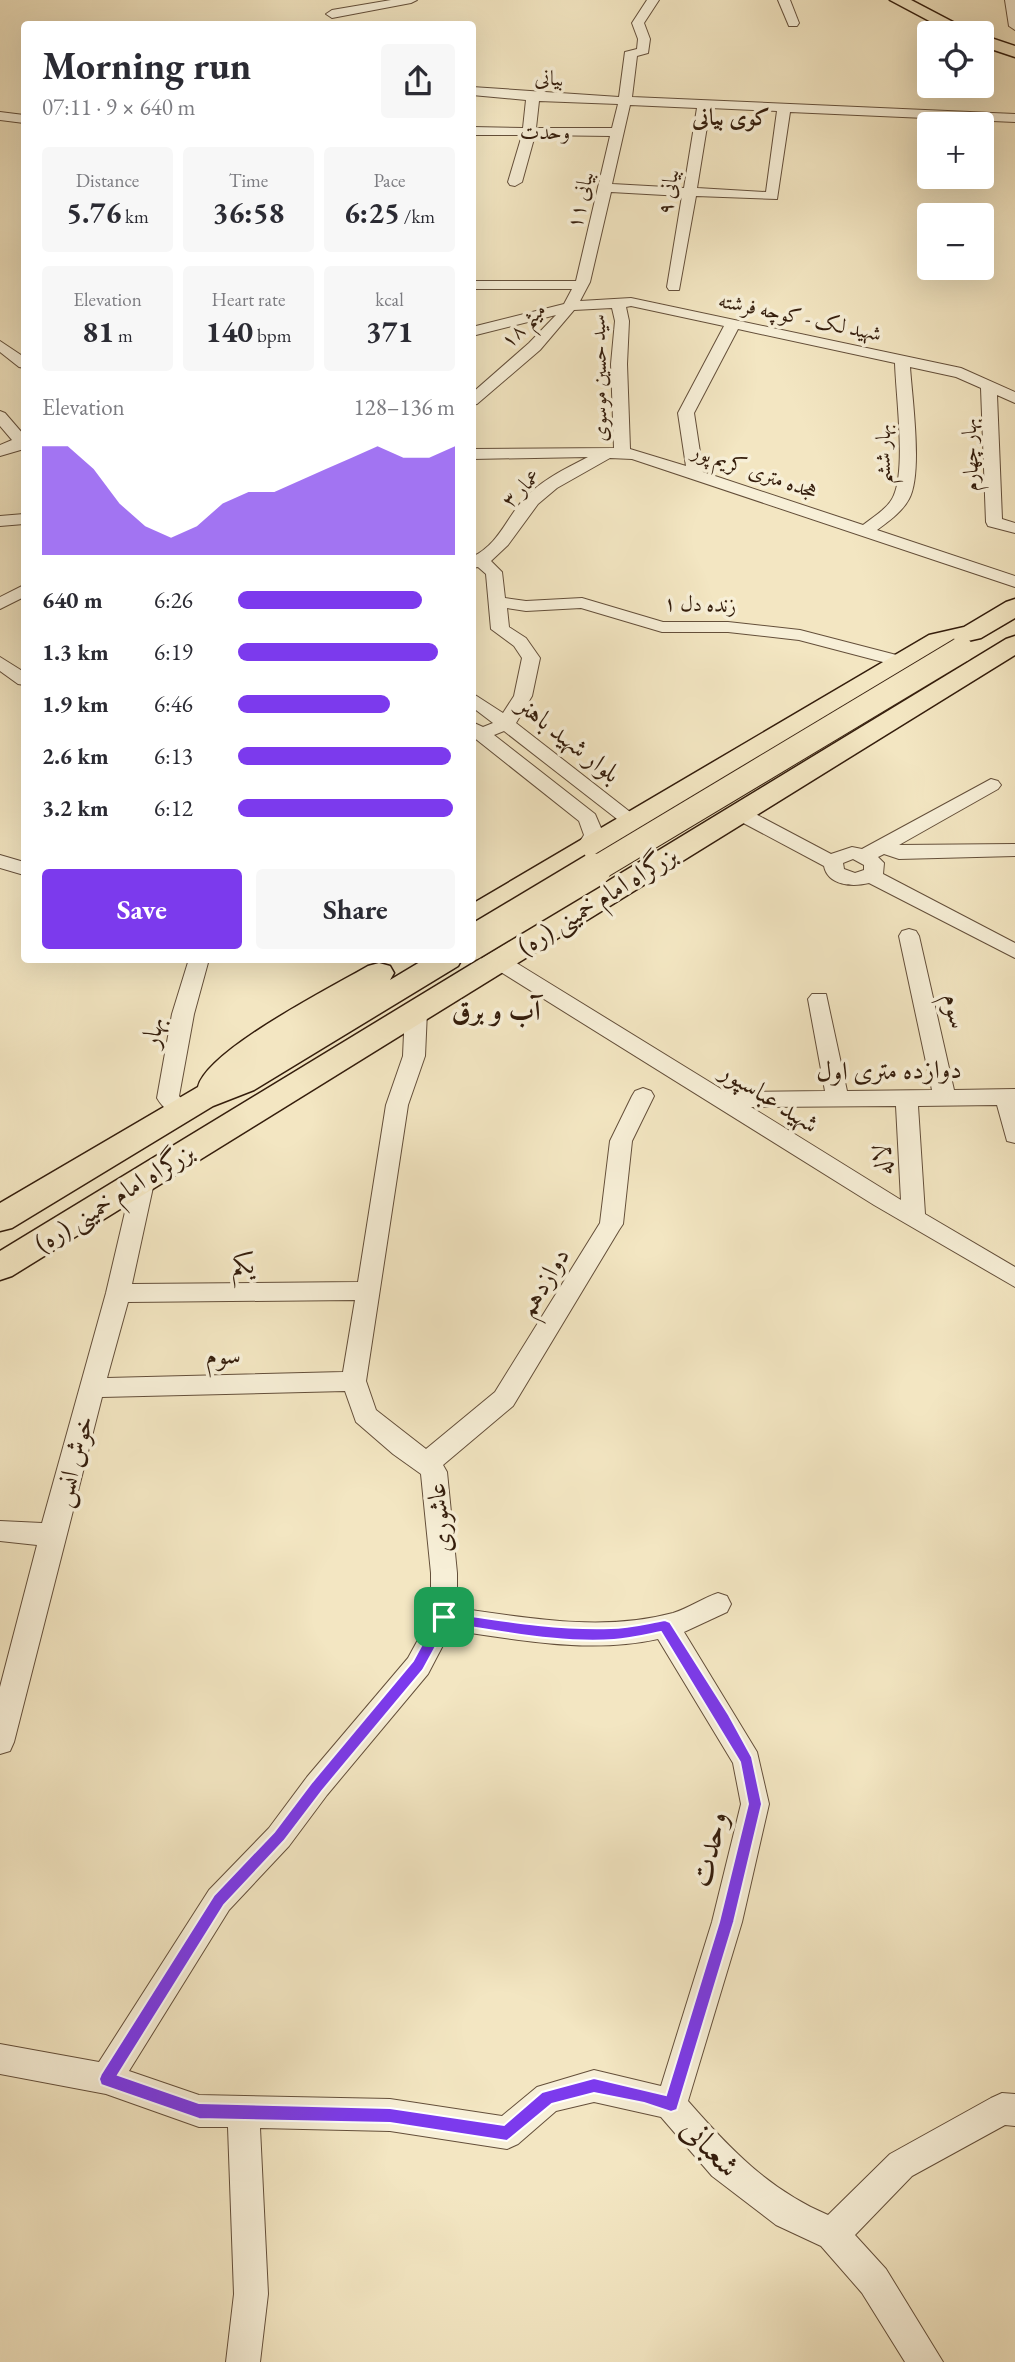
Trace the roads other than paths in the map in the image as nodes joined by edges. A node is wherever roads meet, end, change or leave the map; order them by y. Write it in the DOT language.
graph roads {
  1 [pos="411,0"];
  2 [pos="653,0"];
  3 [pos="784,0"];
  4 [pos="1011,0"];
  5 [pos="328,1"];
  6 [pos="896,2"];
  7 [pos="334,19"];
  8 [pos="919,21"];
  9 [pos="938,21"];
  10 [pos="793,23"];
  11 [pos="1015,26"];
  12 [pos="994,50"];
  13 [pos="1015,63"];
  14 [pos="476,91"];
  15 [pos="533,97"];
  16 [pos="625,101"];
  17 [pos="704,104"];
  18 [pos="784,108"];
  19 [pos="0,116"];
  20 [pos="1015,118"];
  21 [pos="21,119"];
  22 [pos="476,131"];
  23 [pos="530,132"];
  24 [pos="618,132"];
  25 [pos="515,182"];
  26 [pos="604,188"];
  27 [pos="689,192"];
  28 [pos="476,285"];
  29 [pos="582,285"];
  30 [pos="674,287"];
  31 [pos="618,302"];
  32 [pos="572,306"];
  33 [pos="733,324"];
  34 [pos="476,331"];
  35 [pos="0,345"];
  36 [pos="902,360"];
  37 [pos="21,362"];
  38 [pos="0,363"];
  39 [pos="21,379"];
  40 [pos="989,386"];
  41 [pos="476,397"];
  42 [pos="1015,398"];
  43 [pos="0,400"];
  44 [pos="0,416"];
  45 [pos="21,435"];
  46 [pos="21,437"];
  47 [pos="21,441"];
  48 [pos="21,442"];
  49 [pos="0,451"];
  50 [pos="615,453"];
  51 [pos="476,454"];
  52 [pos="0,460"];
  53 [pos="695,473"];
  54 [pos="21,519"];
  55 [pos="0,521"];
  56 [pos="1015,528"];
  57 [pos="866,531"];
  58 [pos="477,562"];
  59 [pos="1015,582"];
  60 [pos="21,592"];
  61 [pos="497,602"];
  62 [pos="0,604"];
  63 [pos="1015,607"];
  64 [pos="966,641"];
  65 [pos="1015,644"];
  66 [pos="0,662"];
  67 [pos="902,662"];
  68 [pos="21,678"];
  69 [pos="476,701"];
  70 [pos="506,724"];
  71 [pos="477,730"];
  72 [pos="991,785"];
  73 [pos="746,809"];
  74 [pos="633,821"];
  75 [pos="699,838"];
  76 [pos="882,845"];
  77 [pos="1015,850"];
  78 [pos="584,851"];
  79 [pos="651,856"];
  80 [pos="0,861"];
  81 [pos="853,862"];
  82 [pos="21,868"];
  83 [pos="481,913"];
  84 [pos="909,936"];
  85 [pos="533,940"];
  86 [pos="476,941"];
  87 [pos="1015,951"];
  88 [pos="498,961"];
  89 [pos="198,963"];
  90 [pos="395,963"];
  91 [pos="440,963"];
  92 [pos="819,999"];
  93 [pos="416,1011"];
  94 [pos="643,1096"];
  95 [pos="1010,1097"];
  96 [pos="906,1098"];
  97 [pos="945,1098"];
  98 [pos="837,1099"];
  99 [pos="721,1100"];
  100 [pos="192,1104"];
  101 [pos="1015,1135"];
  102 [pos="144,1178"];
  103 [pos="914,1218"];
  104 [pos="0,1219"];
  105 [pos="0,1267"];
  106 [pos="1013,1273"];
  107 [pos="367,1291"];
  108 [pos="118,1293"];
  109 [pos="354,1381"];
  110 [pos="93,1388"];
  111 [pos="429,1463"];
  112 [pos="2,1531"];
  113 [pos="52,1535"];
  114 [pos="718,1604"];
  115 [pos="444,1617"];
  116 [pos="665,1626"];
  117 [pos="0,1740"];
  118 [pos="0,2059"];
  119 [pos="106,2079"];
  120 [pos="671,2105"];
  121 [pos="1015,2110"];
  122 [pos="243,2112"];
  123 [pos="832,2234"];
  124 [pos="243,2362"];
  125 [pos="926,2362"];
  1 -- 7 [label="street"];
  2 -- 16 [label="street, بیانی ۱۱"];
  3 -- 10 [label="street"];
  4 -- 11 [label="street"];
  5 -- 7 [label="street"];
  6 -- 8 [label="highway"];
  6 -- 9 [label="highway"];
  12 -- 13 [label="highway"];
  14 -- 15 [label="street, بیانی"];
  15 -- 16 [label="street, بیانی"];
  15 -- 23 [label="street"];
  16 -- 17 [label="street, بیانی"];
  16 -- 24 [label="street, بیانی ۱۱"];
  17 -- 18 [label="street, بیانی"];
  17 -- 27 [label="street, بیانی ۹"];
  18 -- 20 [label="street, بیانی"];
  18 -- 27 [label="street"];
  19 -- 21 [label="street"];
  22 -- 23 [label="street, وحدت"];
  23 -- 24 [label="street, وحدت"];
  23 -- 25 [label="street"];
  24 -- 26 [label="street, بیانی ۱۱"];
  26 -- 27 [label="street"];
  26 -- 29 [label="street, بیانی ۱۱"];
  27 -- 30 [label="street, بیانی ۹"];
  28 -- 29 [label="street"];
  29 -- 32 [label="street, بیانی ۱۱"];
  31 -- 32 [label="street, شهید لک - کوچه فرشته"];
  31 -- 33 [label="street, شهید لک - کوچه فرشته"];
  31 -- 50 [label="street, سید حسین موسوی"];
  32 -- 34 [label="street, شهید لک - کوچه فرشته"];
  32 -- 41 [label="street, میثم ۱۸"];
  33 -- 36 [label="street, شهید لک - کوچه فرشته"];
  33 -- 53 [label="street"];
  35 -- 37 [label="street"];
  36 -- 40 [label="street, شهید لک - کوچه فرشته"];
  36 -- 57 [label="street, بهار ششم"];
  38 -- 39 [label="street"];
  40 -- 42 [label="street, شهید لک - کوچه فرشته"];
  40 -- 56 [label="street, بهار چهارم"];
  43 -- 45 [label="street"];
  44 -- 46 [label="street"];
  47 -- 49 [label="street"];
  48 -- 52 [label="street"];
  50 -- 51 [label="street, هجده متری کریم پور"];
  50 -- 53 [label="street, هجده متری کریم پور"];
  50 -- 58 [label="street, عمار ۳"];
  53 -- 57 [label="street, هجده متری کریم پور"];
  54 -- 55 [label="street"];
  57 -- 59 [label="street, هجده متری کریم پور"];
  58 -- 61 [label="street"];
  60 -- 62 [label="street"];
  61 -- 67 [label="street, زنده دل ۱"];
  61 -- 70 [label="street"];
  63 -- 64 [label="highway, بزرگراه امام خمینی (ره)"];
  64 -- 67 [label="highway, بزرگراه امام خمینی (ره)"];
  64 -- 86 [label="highway, بزرگراه امام خمینی (ره), bridge"];
  65 -- 73 [label="highway, بزرگراه امام خمینی (ره)"];
  66 -- 68 [label="street"];
  67 -- 74 [label="highway, بزرگراه امام خمینی (ره)"];
  69 -- 70 [label="street, بلوار شهید باهنر"];
  70 -- 71 [label="street"];
  70 -- 74 [label="street, بلوار شهید باهنر"];
  71 -- 78 [label="street, بلوار شهید باهنر"];
  72 -- 76 [label="street"];
  73 -- 75 [label="highway, بزرگراه امام خمینی (ره)"];
  73 -- 81 [label="street"];
  74 -- 75 [label="highway"];
  74 -- 78 [label="highway, بزرگراه امام خمینی (ره)"];
  74 -- 79 [label="highway"];
  75 -- 79 [label="highway, بزرگراه امام خمینی (ره)"];
  76 -- 77 [label="street"];
  76 -- 81 [label="street"];
  78 -- 83 [label="highway, بزرگراه امام خمینی (ره)"];
  79 -- 85 [label="highway, بزرگراه امام خمینی (ره)"];
  80 -- 82 [label="street"];
  81 -- 87 [label="street"];
  83 -- 85 [label="highway"];
  84 -- 97 [label="street, سوم"];
  85 -- 88 [label="highway, بزرگراه امام خمینی (ره)"];
  88 -- 93 [label="highway, بزرگراه امام خمینی (ره)"];
  88 -- 99 [label="street, شهید عباسپور"];
  89 -- 100 [label="street, بهار"];
  90 -- 100 [label="highway, بزرگراه امام خمینی (ره)"];
  91 -- 100 [label="highway, بزرگراه امام خمینی (ره)"];
  92 -- 98 [label="street"];
  93 -- 102 [label="highway, بزرگراه امام خمینی (ره)"];
  93 -- 107 [label="street, عاشوری"];
  94 -- 111 [label="street, دوازدهم"];
  95 -- 97 [label="street, دوازده متری اول"];
  95 -- 101 [label="street"];
  96 -- 97 [label="street, دوازده متری اول"];
  96 -- 98 [label="street, دوازده متری اول"];
  96 -- 103 [label="street, لاله"];
  98 -- 99 [label="street, دوازده متری اول"];
  99 -- 103 [label="street, شهید عباسپور"];
  100 -- 104 [label="highway, بزرگراه امام خمینی (ره)"];
  102 -- 105 [label="highway, بزرگراه امام خمینی (ره)"];
  102 -- 108 [label="street, خوش انس"];
  103 -- 106 [label="street, شهید عباسپور"];
  107 -- 108 [label="street, یکم"];
  107 -- 109 [label="street, عاشوری"];
  108 -- 110 [label="street, خوش انس"];
  109 -- 110 [label="street, سوم"];
  109 -- 111 [label="street, عاشوری"];
  110 -- 113 [label="street, خوش انس"];
  111 -- 115 [label="street, عاشوری"];
  112 -- 113 [label="street"];
  113 -- 117 [label="street, خوش انس"];
  114 -- 116 [label="street"];
  115 -- 116 [label="street"];
  115 -- 119 [label="street, عاشوری"];
  116 -- 120 [label="street, وحدت"];
  118 -- 119 [label="street, شعبانی"];
  119 -- 122 [label="street, شعبانی"];
  120 -- 122 [label="street, شعبانی"];
  120 -- 123 [label="street, شعبانی"];
  121 -- 123 [label="street"];
  122 -- 124 [label="street"];
  123 -- 125 [label="street, شعبانی"];
}
